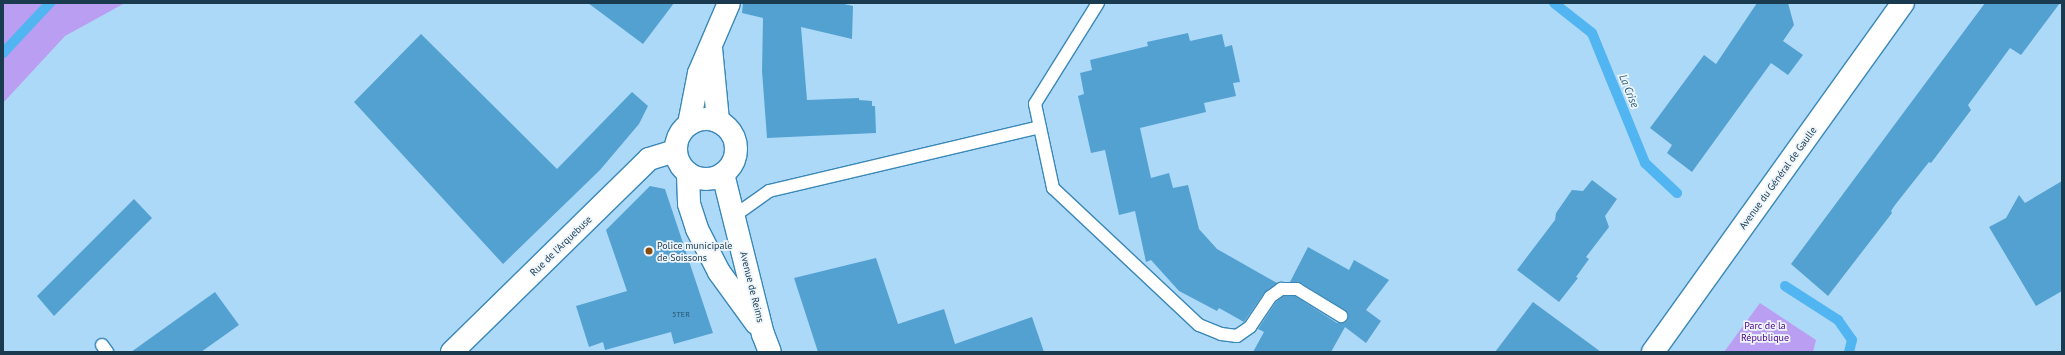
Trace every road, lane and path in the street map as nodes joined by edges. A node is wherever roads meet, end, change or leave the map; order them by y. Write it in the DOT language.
graph roads {
  1 [pos="729,3"];
  2 [pos="1098,3"];
  3 [pos="1903,3"];
  4 [pos="711,48"];
  5 [pos="718,121"];
  6 [pos="689,124"];
  7 [pos="1040,127"];
  8 [pos="676,151"];
  9 [pos="688,174"];
  10 [pos="723,174"];
  11 [pos="734,216"];
  12 [pos="1341,316"];
  13 [pos="766,343"];
  14 [pos="452,352"];
  15 [pos="1654,352"];
  1 -- 4 [label="main road"];
  2 -- 7 [label="lane"];
  3 -- 15 [label="main road, Avenue du Général de Gaulle"];
  4 -- 5 [label="main road"];
  4 -- 6 [label="main road"];
  5 -- 6 [label="main road"];
  5 -- 10 [label="main road"];
  6 -- 8 [label="main road"];
  7 -- 11 [label="lane"];
  7 -- 12 [label="lane"];
  8 -- 9 [label="main road"];
  8 -- 14 [label="main road, Rue de l'Arquebuse"];
  9 -- 10 [label="main road"];
  9 -- 13 [label="main road"];
  10 -- 11 [label="main road, Avenue de Reims"];
  11 -- 13 [label="main road, Avenue de Reims"];
}
